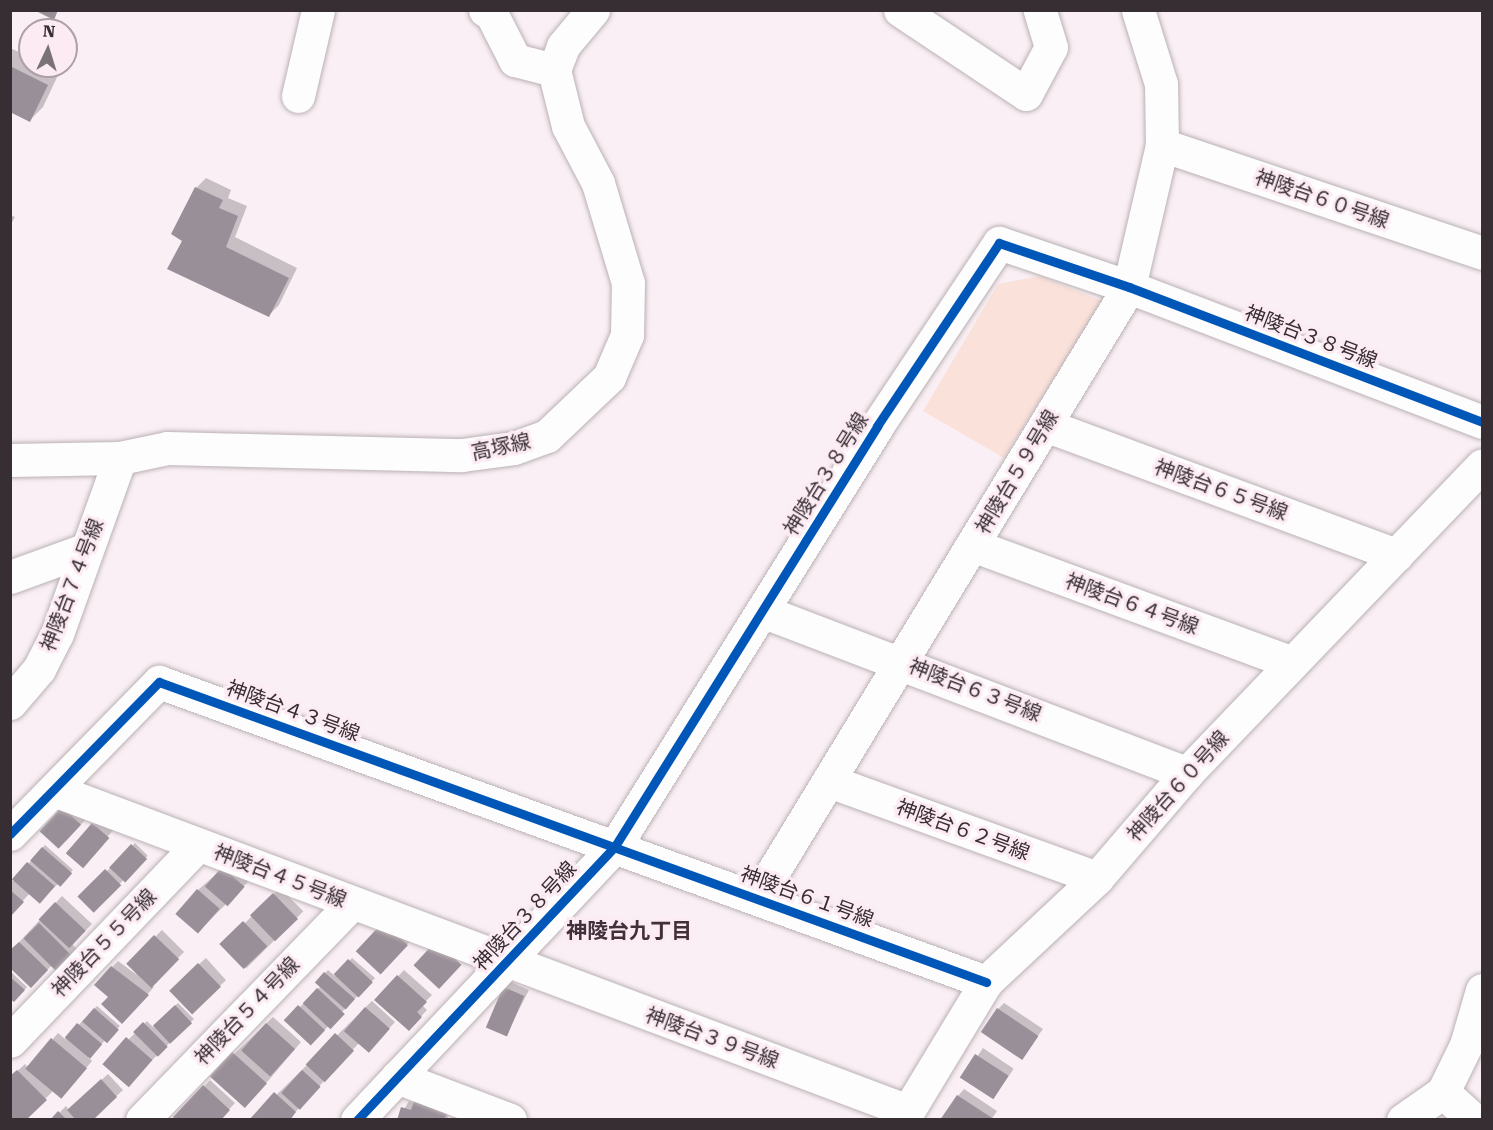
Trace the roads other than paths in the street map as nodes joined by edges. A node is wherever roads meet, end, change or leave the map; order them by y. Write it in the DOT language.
graph roads {
  1 [pos="318,10"];
  2 [pos="485,10"];
  3 [pos="592,10"];
  4 [pos="900,10"];
  5 [pos="1040,10"];
  6 [pos="1139,11"];
  7 [pos="554,70"];
  8 [pos="298,96"];
  9 [pos="1162,145"];
  10 [pos="1482,253"];
  11 [pos="1130,287"];
  12 [pos="1482,422"];
  13 [pos="1045,425"];
  14 [pos="120,458"];
  15 [pos="10,460"];
  16 [pos="1477,471"];
  17 [pos="972,545"];
  18 [pos="87,549"];
  19 [pos="1397,555"];
  20 [pos="10,577"];
  21 [pos="762,611"];
  22 [pos="902,661"];
  23 [pos="1292,663"];
  24 [pos="10,703"];
  25 [pos="1187,773"];
  26 [pos="829,781"];
  27 [pos="54,790"];
  28 [pos="10,834"];
  29 [pos="198,845"];
  30 [pos="615,846"];
  31 [pos="1097,878"];
  32 [pos="757,898"];
  33 [pos="352,903"];
  34 [pos="507,961"];
  35 [pos="986,982"];
  36 [pos="1482,990"];
  37 [pos="10,1041"];
  38 [pos="397,1077"];
  39 [pos="1443,1092"];
  40 [pos="906,1115"];
  41 [pos="142,1119"];
  42 [pos="357,1119"];
  43 [pos="510,1119"];
  44 [pos="1403,1119"];
  45 [pos="1474,1119"];
  1 -- 8 [label="street"];
  2 -- 7 [label="street"];
  3 -- 7 [label="street"];
  4 -- 5 [label="street"];
  6 -- 9 [label="street, 神陵台５９号線"];
  7 -- 14 [label="street, 高塚線"];
  9 -- 10 [label="street, 神陵台６０号線"];
  9 -- 11 [label="street, 神陵台５９号線"];
  11 -- 12 [label="street, 神陵台３８号線"];
  11 -- 13 [label="street, 神陵台５９号線"];
  11 -- 21 [label="street, 神陵台３８号線"];
  13 -- 17 [label="street, 神陵台５９号線"];
  13 -- 19 [label="street, 神陵台６５号線"];
  14 -- 15 [label="street, 高塚線"];
  14 -- 18 [label="street, 神陵台７４号線"];
  16 -- 19 [label="street, 神陵台６０号線"];
  17 -- 22 [label="street, 神陵台５９号線"];
  17 -- 23 [label="street, 神陵台６４号線"];
  18 -- 20 [label="street"];
  18 -- 24 [label="street, 神陵台７４号線"];
  19 -- 23 [label="street, 神陵台６０号線"];
  21 -- 22 [label="street, 神陵台６３号線"];
  21 -- 30 [label="street, 神陵台３８号線"];
  22 -- 25 [label="street, 神陵台６３号線"];
  22 -- 26 [label="street, 神陵台５９号線"];
  23 -- 25 [label="street, 神陵台６０号線"];
  25 -- 31 [label="street, 神陵台６０号線"];
  26 -- 31 [label="street, 神陵台６２号線"];
  26 -- 32 [label="street, 神陵台５９号線"];
  27 -- 28 [label="street, 神陵台４３号線"];
  27 -- 29 [label="street, 神陵台４５号線"];
  27 -- 30 [label="street, 神陵台４３号線"];
  29 -- 33 [label="street, 神陵台４５号線"];
  29 -- 37 [label="street, 神陵台５５号線"];
  30 -- 32 [label="street, 神陵台６１号線"];
  30 -- 34 [label="street, 神陵台３８号線"];
  31 -- 35 [label="street, 神陵台６０号線"];
  32 -- 35 [label="street, 神陵台６１号線"];
  33 -- 34 [label="street, 神陵台４５号線"];
  33 -- 41 [label="street, 神陵台５４号線"];
  34 -- 38 [label="street, 神陵台３８号線"];
  34 -- 40 [label="street, 神陵台３９号線"];
  35 -- 40 [label="street, 神陵台６０号線"];
  36 -- 39 [label="street"];
  38 -- 42 [label="street, 神陵台３８号線"];
  38 -- 43 [label="street"];
  39 -- 44 [label="street"];
  39 -- 45 [label="street"];
}
